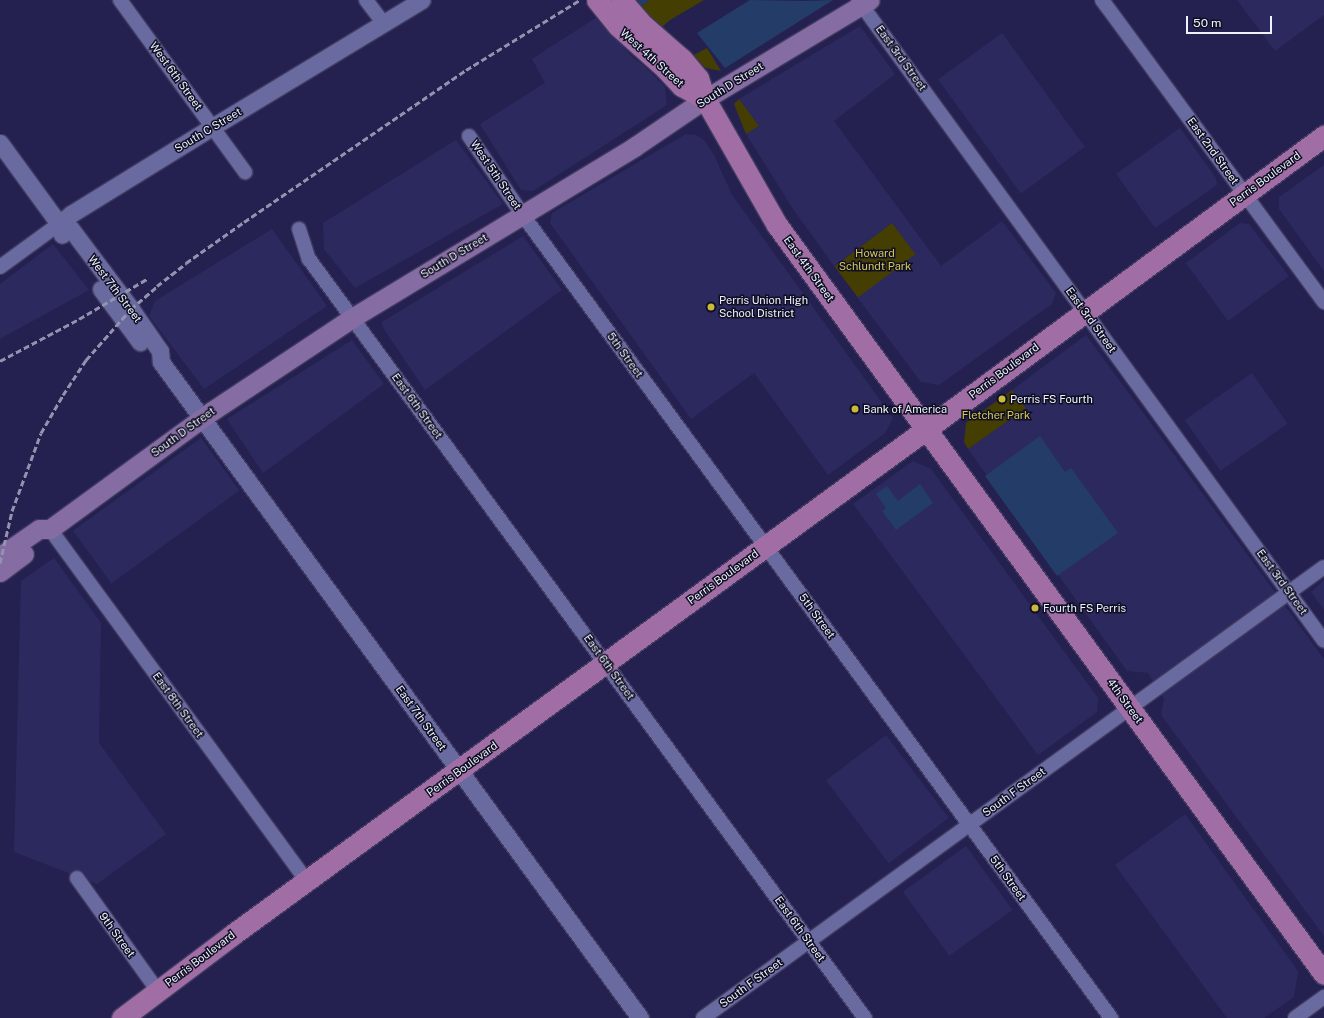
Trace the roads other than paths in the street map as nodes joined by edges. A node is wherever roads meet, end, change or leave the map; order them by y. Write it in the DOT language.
graph roads {
  1 [pos="120,0"];
  2 [pos="366,0"];
  3 [pos="422,0"];
  4 [pos="597,0"];
  5 [pos="621,0"];
  6 [pos="1102,0"];
  7 [pos="864,2"];
  8 [pos="384,24"];
  9 [pos="705,99"];
  10 [pos="212,127"];
  11 [pos="469,136"];
  12 [pos="1324,136"];
  13 [pos="0,143"];
  14 [pos="245,172"];
  15 [pos="1244,194"];
  16 [pos="522,214"];
  17 [pos="59,224"];
  18 [pos="299,228"];
  19 [pos="0,267"];
  20 [pos="1324,302"];
  21 [pos="1084,311"];
  22 [pos="352,318"];
  23 [pos="202,418"];
  24 [pos="925,430"];
  25 [pos="50,529"];
  26 [pos="766,546"];
  27 [pos="0,556"];
  28 [pos="1324,567"];
  29 [pos="0,572"];
  30 [pos="1289,592"];
  31 [pos="1324,641"];
  32 [pos="605,662"];
  33 [pos="1130,707"];
  34 [pos="459,771"];
  35 [pos="969,824"];
  36 [pos="77,878"];
  37 [pos="307,881"];
  38 [pos="808,941"];
  39 [pos="1324,974"];
  40 [pos="158,991"];
  41 [pos="1324,997"];
  42 [pos="122,1018"];
  43 [pos="640,1018"];
  44 [pos="703,1018"];
  45 [pos="864,1018"];
  46 [pos="1111,1018"];
  47 [pos="1294,1018"];
  1 -- 10 [label="street, West 6th Street"];
  2 -- 8 [label="street"];
  3 -- 8 [label="street, South C Street"];
  4 -- 9 [label="main road, West 4th Street"];
  5 -- 9 [label="main road, West 4th Street"];
  6 -- 15 [label="street, East 2nd Street"];
  7 -- 9 [label="main road, South D Street"];
  7 -- 21 [label="street, East 3rd Street"];
  8 -- 10 [label="street, South C Street"];
  9 -- 16 [label="main road, South D Street"];
  9 -- 24 [label="main road, East 4th Street"];
  10 -- 14 [label="street, West 6th Street"];
  10 -- 17 [label="street, South C Street"];
  11 -- 16 [label="street, West 5th Street"];
  12 -- 15 [label="main road, Perris Boulevard"];
  13 -- 17 [label="street, West 7th Street"];
  15 -- 20 [label="street, East 2nd Street"];
  15 -- 21 [label="main road, Perris Boulevard"];
  16 -- 22 [label="main road, South D Street"];
  16 -- 26 [label="street, 5th Street"];
  17 -- 19 [label="street, South C Street"];
  17 -- 23 [label="street, West 7th Street"];
  18 -- 22 [label="street"];
  21 -- 24 [label="main road, Perris Boulevard"];
  21 -- 30 [label="street, East 3rd Street"];
  22 -- 23 [label="main road, South D Street"];
  22 -- 32 [label="street, East 6th Street"];
  23 -- 25 [label="main road, South D Street"];
  23 -- 34 [label="street, East 7th Street"];
  24 -- 26 [label="main road, Perris Boulevard"];
  24 -- 33 [label="main road, 4th Street"];
  25 -- 27 [label="main road, South D Street"];
  25 -- 29 [label="main road, South D Street"];
  25 -- 37 [label="street, East 8th Street"];
  26 -- 32 [label="main road, Perris Boulevard"];
  26 -- 35 [label="street, 5th Street"];
  28 -- 30 [label="street, South F Street"];
  30 -- 31 [label="street, East 3rd Street"];
  30 -- 33 [label="street, South F Street"];
  32 -- 34 [label="main road, Perris Boulevard"];
  32 -- 38 [label="street, East 6th Street"];
  33 -- 35 [label="street, South F Street"];
  33 -- 39 [label="main road, 4th Street"];
  34 -- 37 [label="main road, Perris Boulevard"];
  34 -- 43 [label="street, East 7th Street"];
  35 -- 38 [label="street, South F Street"];
  35 -- 46 [label="street, 5th Street"];
  36 -- 40 [label="street, 9th Street"];
  37 -- 40 [label="main road, Perris Boulevard"];
  38 -- 44 [label="street, South F Street"];
  38 -- 45 [label="street, East 6th Street"];
  40 -- 42 [label="main road, Perris Boulevard"];
  41 -- 47 [label="street"];
}
